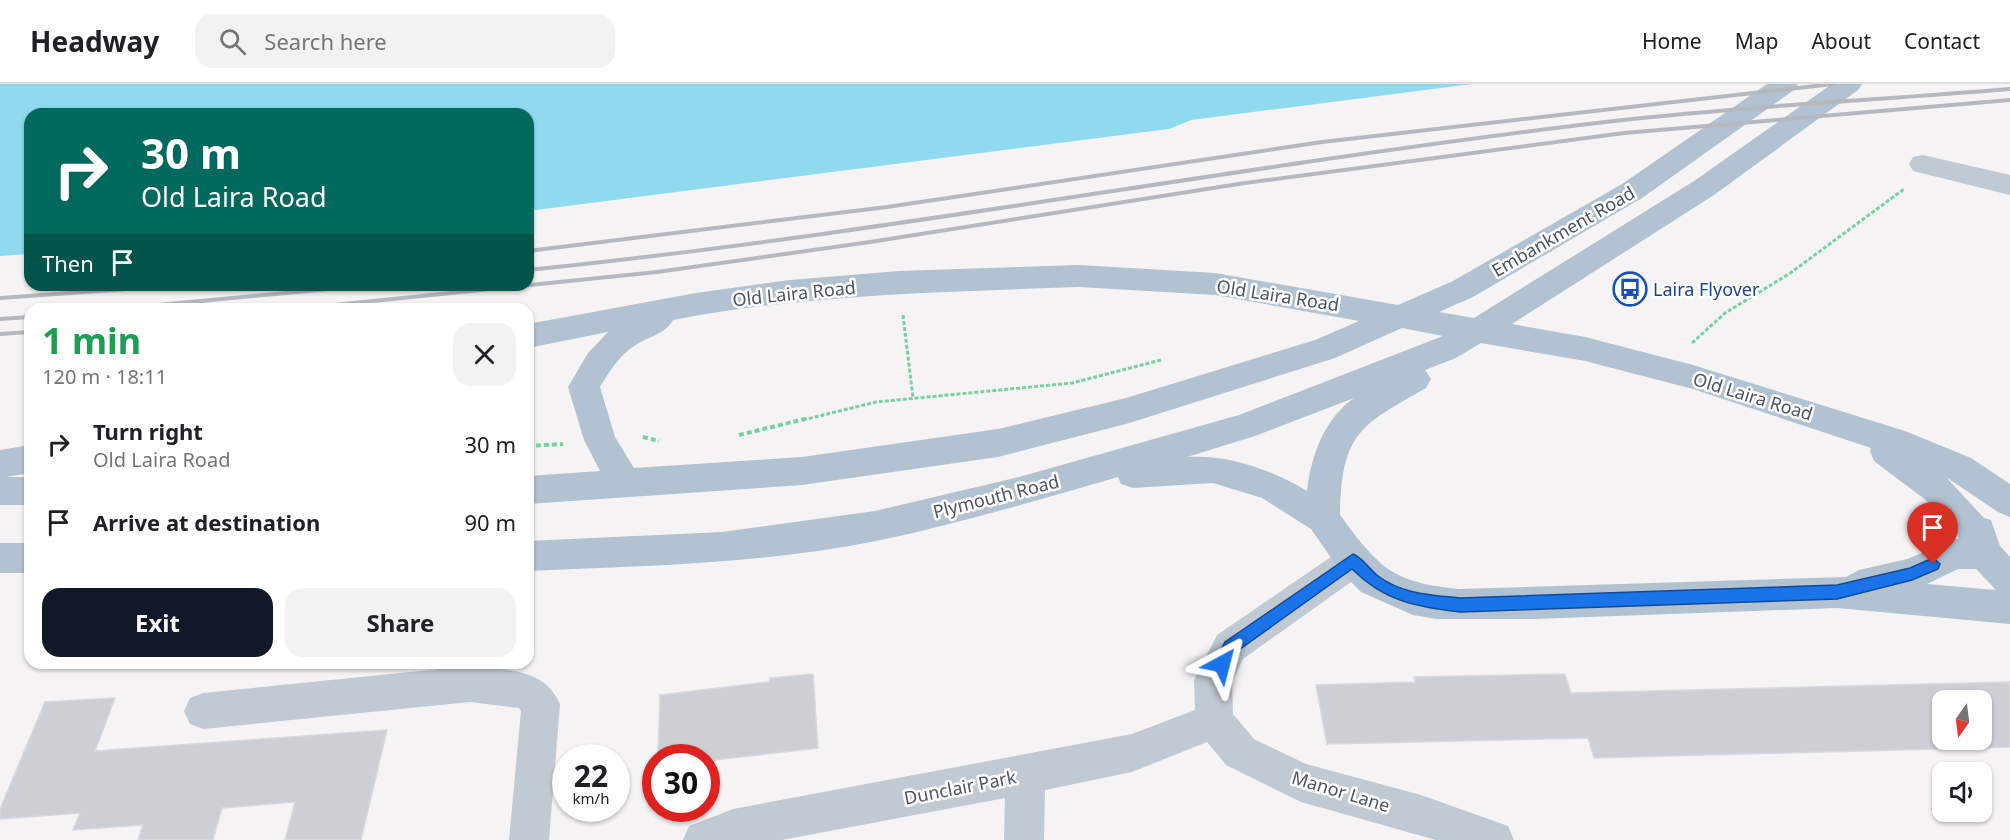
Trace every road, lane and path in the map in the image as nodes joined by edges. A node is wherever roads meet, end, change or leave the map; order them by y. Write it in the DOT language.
graph roads {
  1 [pos="1785,84"];
  2 [pos="1849,84"];
  3 [pos="1930,166"];
  4 [pos="2010,185"];
  5 [pos="899,282"];
  6 [pos="696,304"];
  7 [pos="534,335"];
  8 [pos="1442,351"];
  9 [pos="1171,358"];
  10 [pos="1671,372"];
  11 [pos="913,398"];
  12 [pos="1848,425"];
  13 [pos="733,435"];
  14 [pos="600,440"];
  15 [pos="668,440"];
  16 [pos="534,446"];
  17 [pos="24,460"];
  18 [pos="0,464"];
  19 [pos="626,485"];
  20 [pos="534,490"];
  21 [pos="0,491"];
  22 [pos="24,491"];
  23 [pos="1019,491"];
  24 [pos="2010,502"];
  25 [pos="2010,507"];
  26 [pos="1323,519"];
  27 [pos="1981,545"];
  28 [pos="534,556"];
  29 [pos="0,558"];
  30 [pos="24,558"];
  31 [pos="1353,561"];
  32 [pos="2010,581"];
  33 [pos="1837,592"];
  34 [pos="2010,608"];
  35 [pos="203,711"];
  36 [pos="1214,721"];
  37 [pos="1026,775"];
  38 [pos="529,840"];
  39 [pos="703,840"];
  40 [pos="1024,840"];
  41 [pos="1494,840"];
  1 -- 19 [label="main road, Embankment Road"];
  2 -- 8 [label="main road, Embankment Road"];
  3 -- 4 [label="street"];
  3 -- 10 [label="path"];
  5 -- 6 [label="main road, Old Laira Road"];
  5 -- 10 [label="main road, Old Laira Road"];
  5 -- 11 [label="path"];
  6 -- 7 [label="main road"];
  6 -- 14 [label="main road"];
  8 -- 23 [label="main road, Plymouth Road"];
  8 -- 26 [label="main road"];
  9 -- 11 [label="path"];
  10 -- 12 [label="main road, Old Laira Road"];
  11 -- 13 [label="path"];
  12 -- 24 [label="main road, Old Laira Road"];
  12 -- 27 [label="main road, Old Laira Road"];
  14 -- 15 [label="path"];
  14 -- 16 [label="path"];
  14 -- 19 [label="main road"];
  17 -- 18 [label="main road"];
  19 -- 20 [label="main road"];
  21 -- 22 [label="main road"];
  23 -- 26 [label="main road"];
  23 -- 28 [label="main road, Plymouth Road"];
  25 -- 27 [label="main road"];
  26 -- 31 [label="main road"];
  27 -- 32 [label="main road, Old Laira Road"];
  27 -- 33 [label="main road"];
  29 -- 30 [label="main road"];
  31 -- 33 [label="main road"];
  31 -- 36 [label="street"];
  33 -- 34 [label="main road"];
  35 -- 38 [label="street"];
  36 -- 37 [label="street, Dunclair Park"];
  36 -- 41 [label="street, Manor Lane"];
  37 -- 39 [label="street, Dunclair Park"];
  37 -- 40 [label="street"];
}
